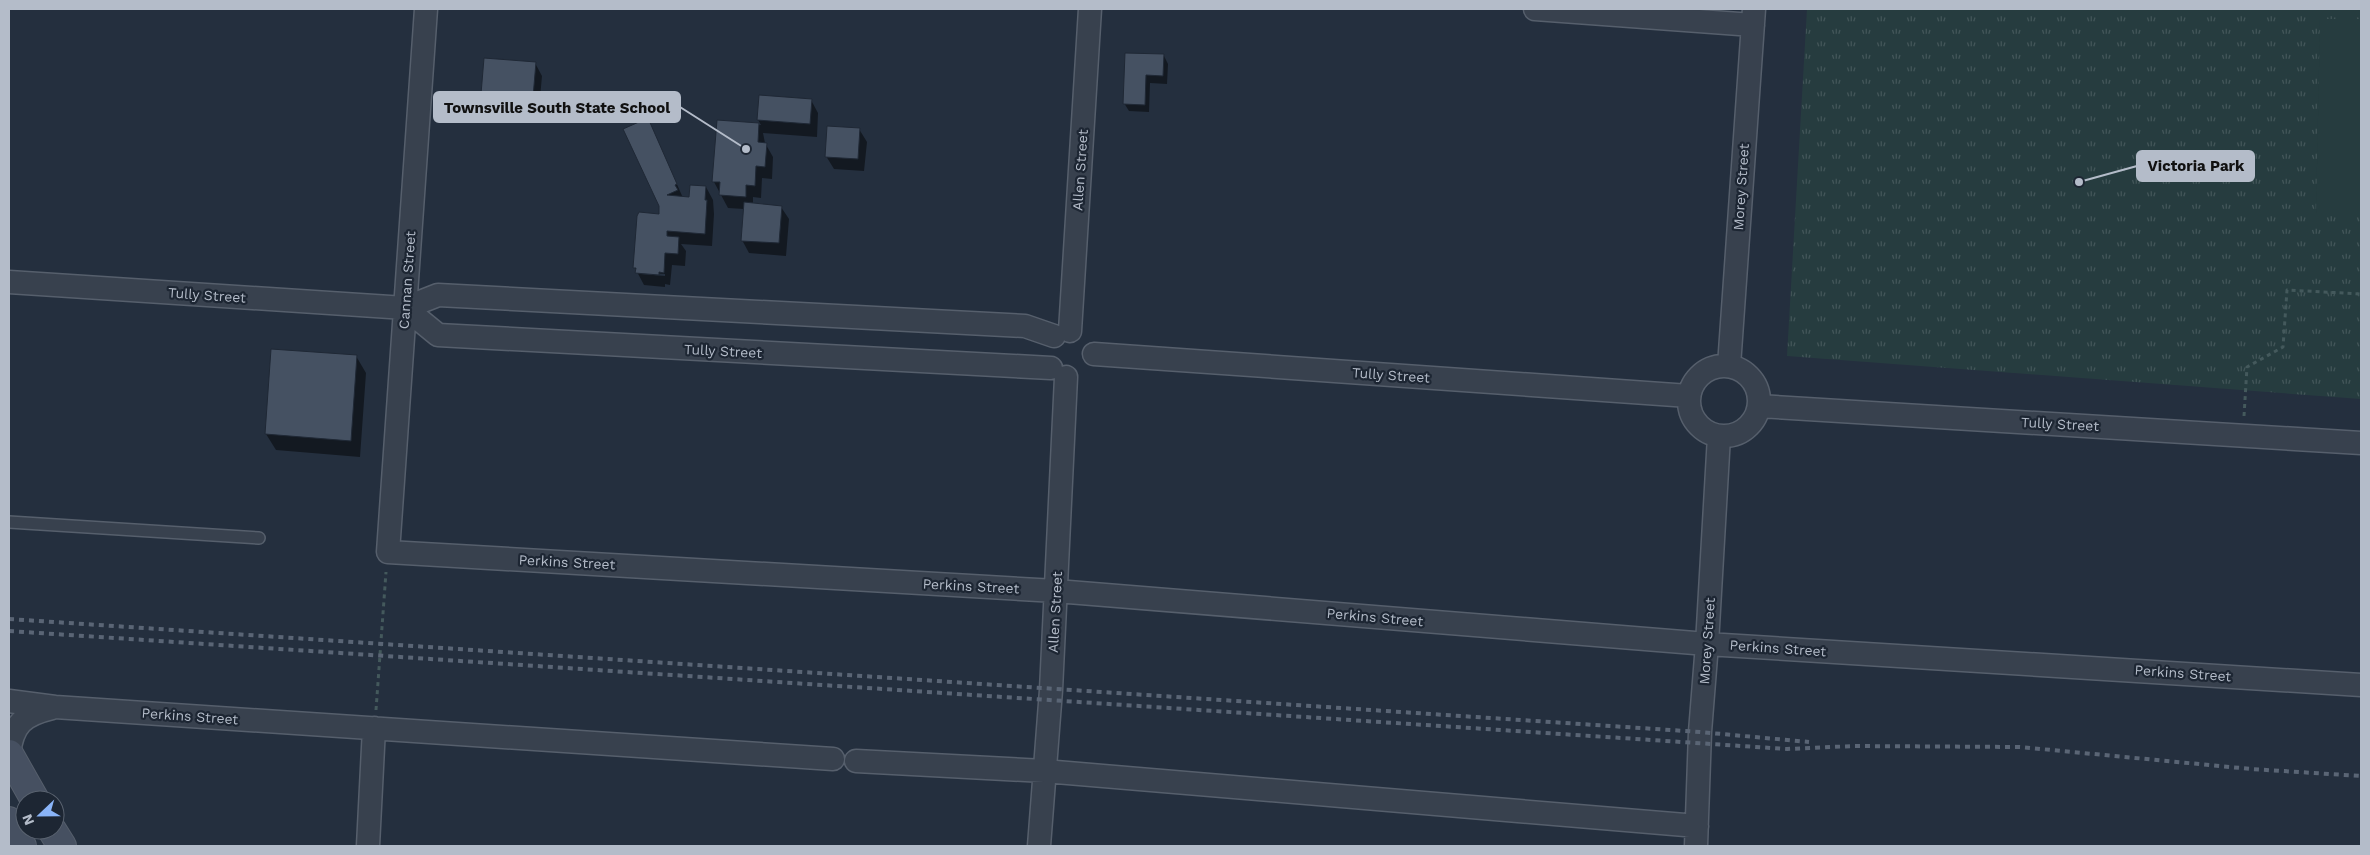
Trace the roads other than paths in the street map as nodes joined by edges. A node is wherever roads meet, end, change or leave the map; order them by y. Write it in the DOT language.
graph roads {
  1 [pos="426,9"];
  2 [pos="1090,9"];
  3 [pos="1535,9"];
  4 [pos="1753,17"];
  5 [pos="9,282"];
  6 [pos="405,308"];
  7 [pos="1062,334"];
  8 [pos="1094,354"];
  9 [pos="1729,366"];
  10 [pos="1059,372"];
  11 [pos="1689,396"];
  12 [pos="1759,406"];
  13 [pos="1719,436"];
  14 [pos="2361,443"];
  15 [pos="9,522"];
  16 [pos="259,538"];
  17 [pos="388,552"];
  18 [pos="1056,591"];
  19 [pos="1707,644"];
  20 [pos="2361,684"];
  21 [pos="9,701"];
  22 [pos="55,708"];
  23 [pos="374,728"];
  24 [pos="9,753"];
  25 [pos="833,759"];
  26 [pos="856,761"];
  27 [pos="1044,771"];
  28 [pos="29,790"];
  29 [pos="9,821"];
  30 [pos="1696,836"];
  31 [pos="22,846"];
  32 [pos="368,846"];
  33 [pos="1039,846"];
  1 -- 6 [label="street, Cannan Street"];
  2 -- 7 [label="street, Allen Street"];
  3 -- 4 [label="street"];
  4 -- 9 [label="street, Morey Street"];
  5 -- 6 [label="street, Tully Street"];
  6 -- 7 [label="street, Tully Street"];
  6 -- 10 [label="street, Tully Street"];
  6 -- 17 [label="street, Cannan Street"];
  7 -- 8 [label="street"];
  7 -- 10 [label="street"];
  8 -- 10 [label="street"];
  8 -- 11 [label="street, Tully Street"];
  9 -- 11 [label="street"];
  9 -- 12 [label="street"];
  10 -- 18 [label="street, Allen Street"];
  11 -- 13 [label="street"];
  12 -- 13 [label="street"];
  12 -- 14 [label="street, Tully Street"];
  13 -- 19 [label="street, Morey Street"];
  15 -- 16 [label="lane"];
  17 -- 18 [label="street, Perkins Street"];
  18 -- 19 [label="street, Perkins Street"];
  18 -- 27 [label="street, Allen Street"];
  19 -- 20 [label="street, Perkins Street"];
  19 -- 30 [label="street, Morey Street"];
  21 -- 22 [label="street, Perkins Street"];
  22 -- 23 [label="street, Perkins Street"];
  22 -- 24 [label="street, Perkins Street"];
  23 -- 25 [label="street, Perkins Street"];
  23 -- 32 [label="street"];
  24 -- 28 [label="main road"];
  26 -- 27 [label="street"];
  27 -- 30 [label="street"];
  27 -- 33 [label="street, Allen Street"];
  29 -- 31 [label="main road"];
}
